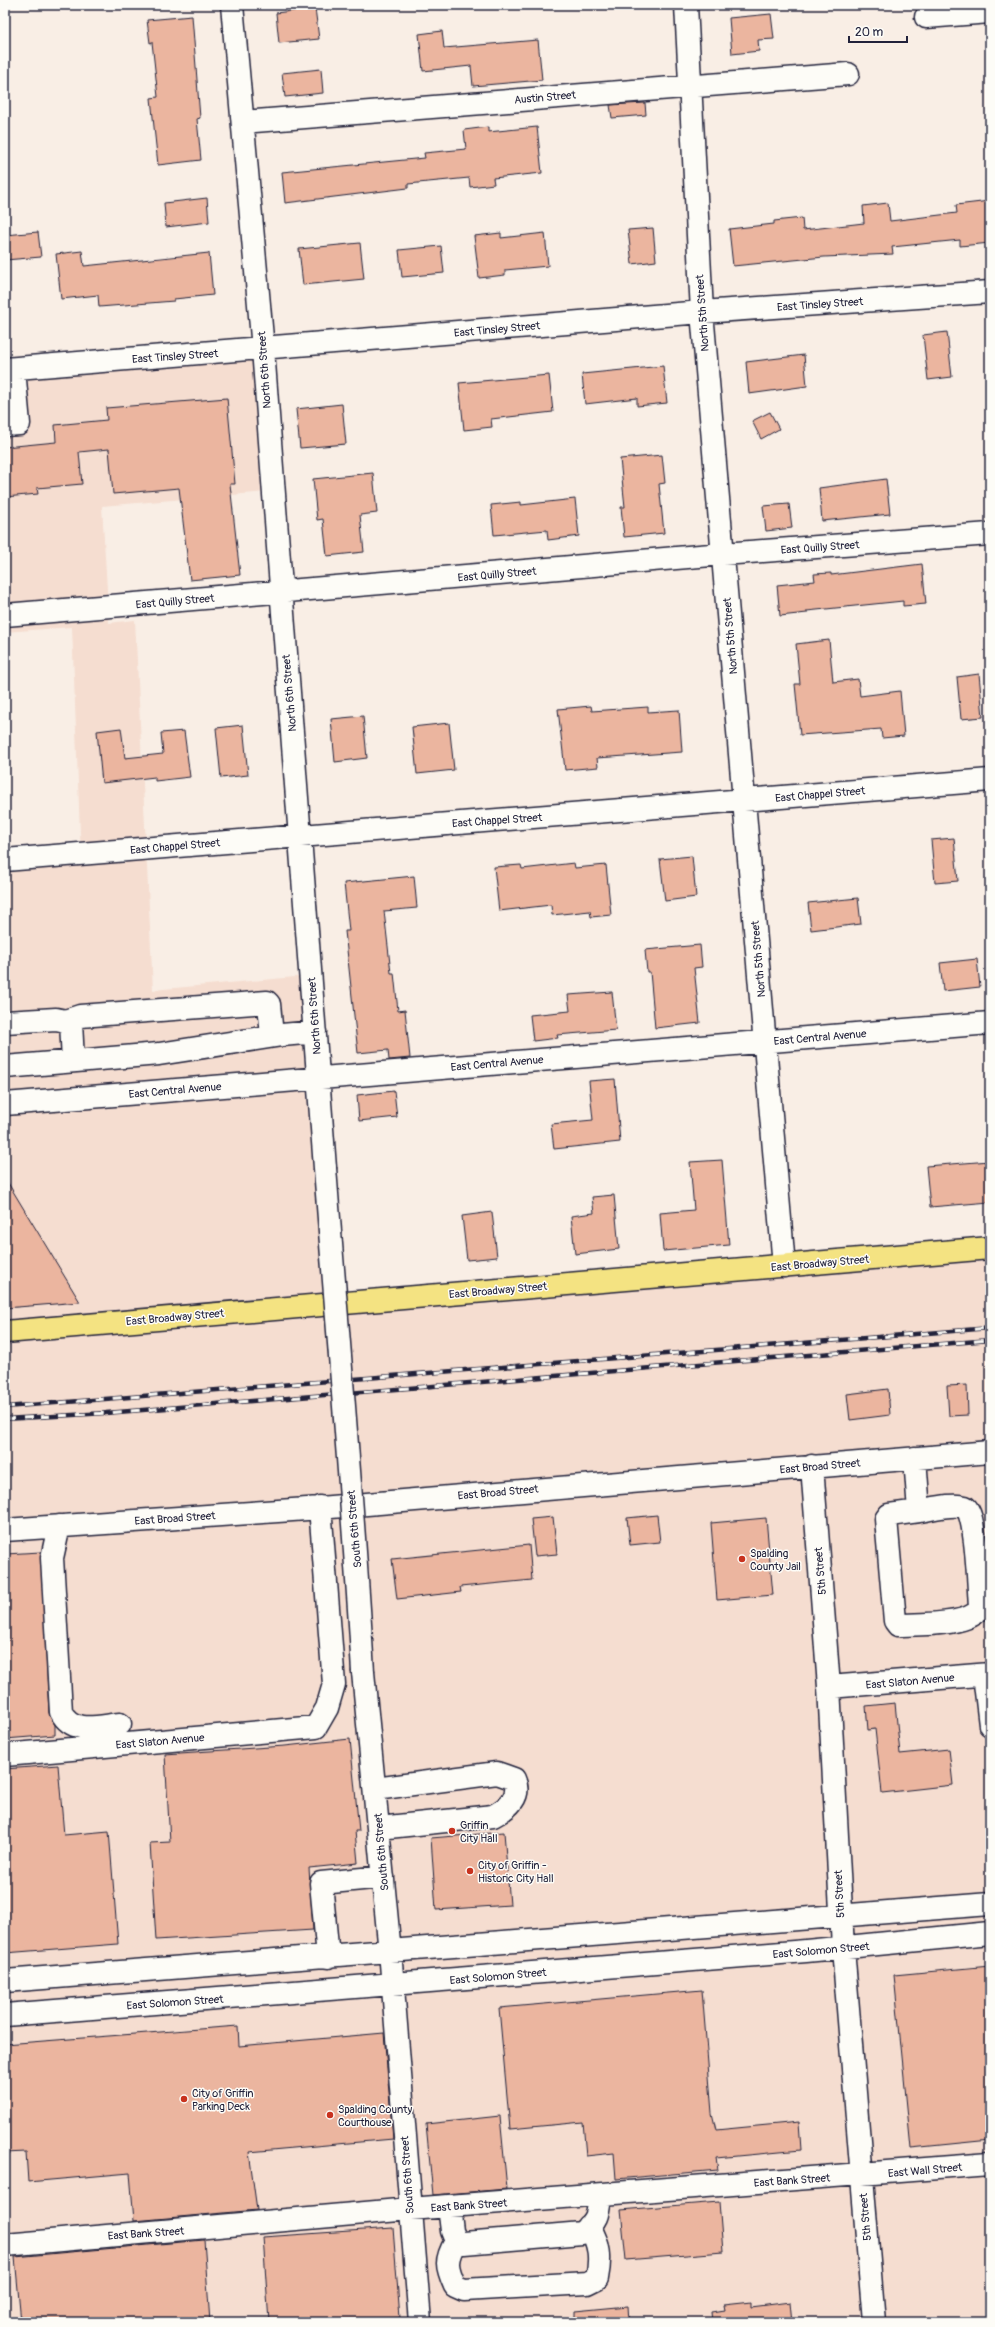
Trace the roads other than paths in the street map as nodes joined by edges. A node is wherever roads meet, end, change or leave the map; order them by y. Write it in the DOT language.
graph roads {
  1 [pos="232,5"];
  2 [pos="686,5"];
  3 [pos="990,12"];
  4 [pos="926,17"];
  5 [pos="848,74"];
  6 [pos="690,85"];
  7 [pos="243,122"];
  8 [pos="990,292"];
  9 [pos="702,312"];
  10 [pos="263,349"];
  11 [pos="9,369"];
  12 [pos="5,426"];
  13 [pos="990,534"];
  14 [pos="723,554"];
  15 [pos="281,593"];
  16 [pos="5,615"];
  17 [pos="990,780"];
  18 [pos="746,800"];
  19 [pos="300,835"];
  20 [pos="5,860"];
  21 [pos="65,1021"];
  22 [pos="5,1022"];
  23 [pos="990,1023"];
  24 [pos="315,1032"];
  25 [pos="272,1036"];
  26 [pos="765,1042"];
  27 [pos="73,1061"];
  28 [pos="5,1067"];
  29 [pos="319,1078"];
  30 [pos="5,1104"];
  31 [pos="990,1248"];
  32 [pos="784,1266"];
  33 [pos="5,1332"];
  34 [pos="341,1382"];
  35 [pos="990,1452"];
  36 [pos="915,1458"];
  37 [pos="812,1466"];
  38 [pos="320,1507"];
  39 [pos="919,1511"];
  40 [pos="59,1526"];
  41 [pos="5,1530"];
  42 [pos="987,1675"];
  43 [pos="830,1687"];
  44 [pos="120,1724"];
  45 [pos="990,1725"];
  46 [pos="5,1755"];
  47 [pos="375,1788"];
  48 [pos="379,1828"];
  49 [pos="383,1877"];
  50 [pos="990,1904"];
  51 [pos="840,1916"];
  52 [pos="990,1933"];
  53 [pos="843,1948"];
  54 [pos="390,1951"];
  55 [pos="328,1956"];
  56 [pos="5,1981"];
  57 [pos="393,1985"];
  58 [pos="5,2015"];
  59 [pos="990,2164"];
  60 [pos="861,2175"];
  61 [pos="600,2195"];
  62 [pos="449,2206"];
  63 [pos="410,2209"];
  64 [pos="590,2226"];
  65 [pos="456,2240"];
  66 [pos="5,2245"];
  67 [pos="420,2322"];
  68 [pos="874,2322"];
  1 -- 7 [label="street, North 6th Street"];
  2 -- 6 [label="street, North 5th Street"];
  3 -- 4 [label="street"];
  5 -- 6 [label="street, Austin Street"];
  6 -- 7 [label="street, Austin Street"];
  6 -- 9 [label="street, North 5th Street"];
  7 -- 10 [label="street, North 6th Street"];
  8 -- 9 [label="street, East Tinsley Street"];
  9 -- 10 [label="street, East Tinsley Street"];
  9 -- 14 [label="street, North 5th Street"];
  10 -- 11 [label="street, East Tinsley Street"];
  10 -- 15 [label="street, North 6th Street"];
  11 -- 12 [label="street"];
  13 -- 14 [label="street, East Quilly Street"];
  14 -- 15 [label="street, East Quilly Street"];
  14 -- 18 [label="street, North 5th Street"];
  15 -- 16 [label="street, East Quilly Street"];
  15 -- 19 [label="street, North 6th Street"];
  17 -- 18 [label="street, East Chappel Street"];
  18 -- 19 [label="street, East Chappel Street"];
  18 -- 26 [label="street, North 5th Street"];
  19 -- 20 [label="street, East Chappel Street"];
  19 -- 24 [label="street, North 6th Street"];
  21 -- 22 [label="street"];
  21 -- 25 [label="street"];
  21 -- 27 [label="street"];
  23 -- 26 [label="street, East Central Avenue"];
  24 -- 25 [label="street"];
  24 -- 29 [label="street, North 6th Street"];
  25 -- 27 [label="street"];
  26 -- 29 [label="street, East Central Avenue"];
  26 -- 32 [label="street, North 5th Street"];
  27 -- 28 [label="street"];
  29 -- 30 [label="street, East Central Avenue"];
  29 -- 34 [label="street, North 6th Street, bridge"];
  31 -- 32 [label="main road, East Broadway Street"];
  32 -- 33 [label="main road, East Broadway Street"];
  34 -- 47 [label="street, South 6th Street, bridge"];
  35 -- 36 [label="street, East Broad Street"];
  36 -- 37 [label="street, East Broad Street"];
  36 -- 39 [label="street"];
  37 -- 38 [label="street, East Broad Street"];
  37 -- 43 [label="street, 5th Street"];
  38 -- 40 [label="street, East Broad Street"];
  38 -- 46 [label="street, East Slaton Avenue"];
  39 -- 39 [label="street"];
  40 -- 41 [label="street, East Broad Street"];
  40 -- 44 [label="street"];
  42 -- 43 [label="street, East Slaton Avenue"];
  42 -- 45 [label="street"];
  43 -- 51 [label="street, 5th Street"];
  47 -- 48 [label="street, South 6th Street"];
  47 -- 48 [label="street"];
  48 -- 49 [label="street, South 6th Street"];
  49 -- 54 [label="street, South 6th Street"];
  49 -- 55 [label="street"];
  50 -- 51 [label="street"];
  51 -- 53 [label="street, 5th Street"];
  51 -- 54 [label="street"];
  52 -- 53 [label="street, East Solomon Street"];
  53 -- 57 [label="street, East Solomon Street"];
  53 -- 60 [label="street, 5th Street"];
  54 -- 55 [label="street"];
  54 -- 57 [label="street, South 6th Street"];
  55 -- 56 [label="street"];
  57 -- 58 [label="street, East Solomon Street"];
  57 -- 63 [label="street, South 6th Street"];
  59 -- 60 [label="street, East Wall Street"];
  60 -- 61 [label="street, East Bank Street"];
  60 -- 68 [label="street, 5th Street"];
  61 -- 62 [label="street, East Bank Street"];
  61 -- 64 [label="street"];
  62 -- 63 [label="street, East Bank Street"];
  62 -- 65 [label="street"];
  63 -- 66 [label="street, East Bank Street"];
  63 -- 67 [label="street, South 6th Street"];
  64 -- 65 [label="street"];
  64 -- 65 [label="street"];
}
